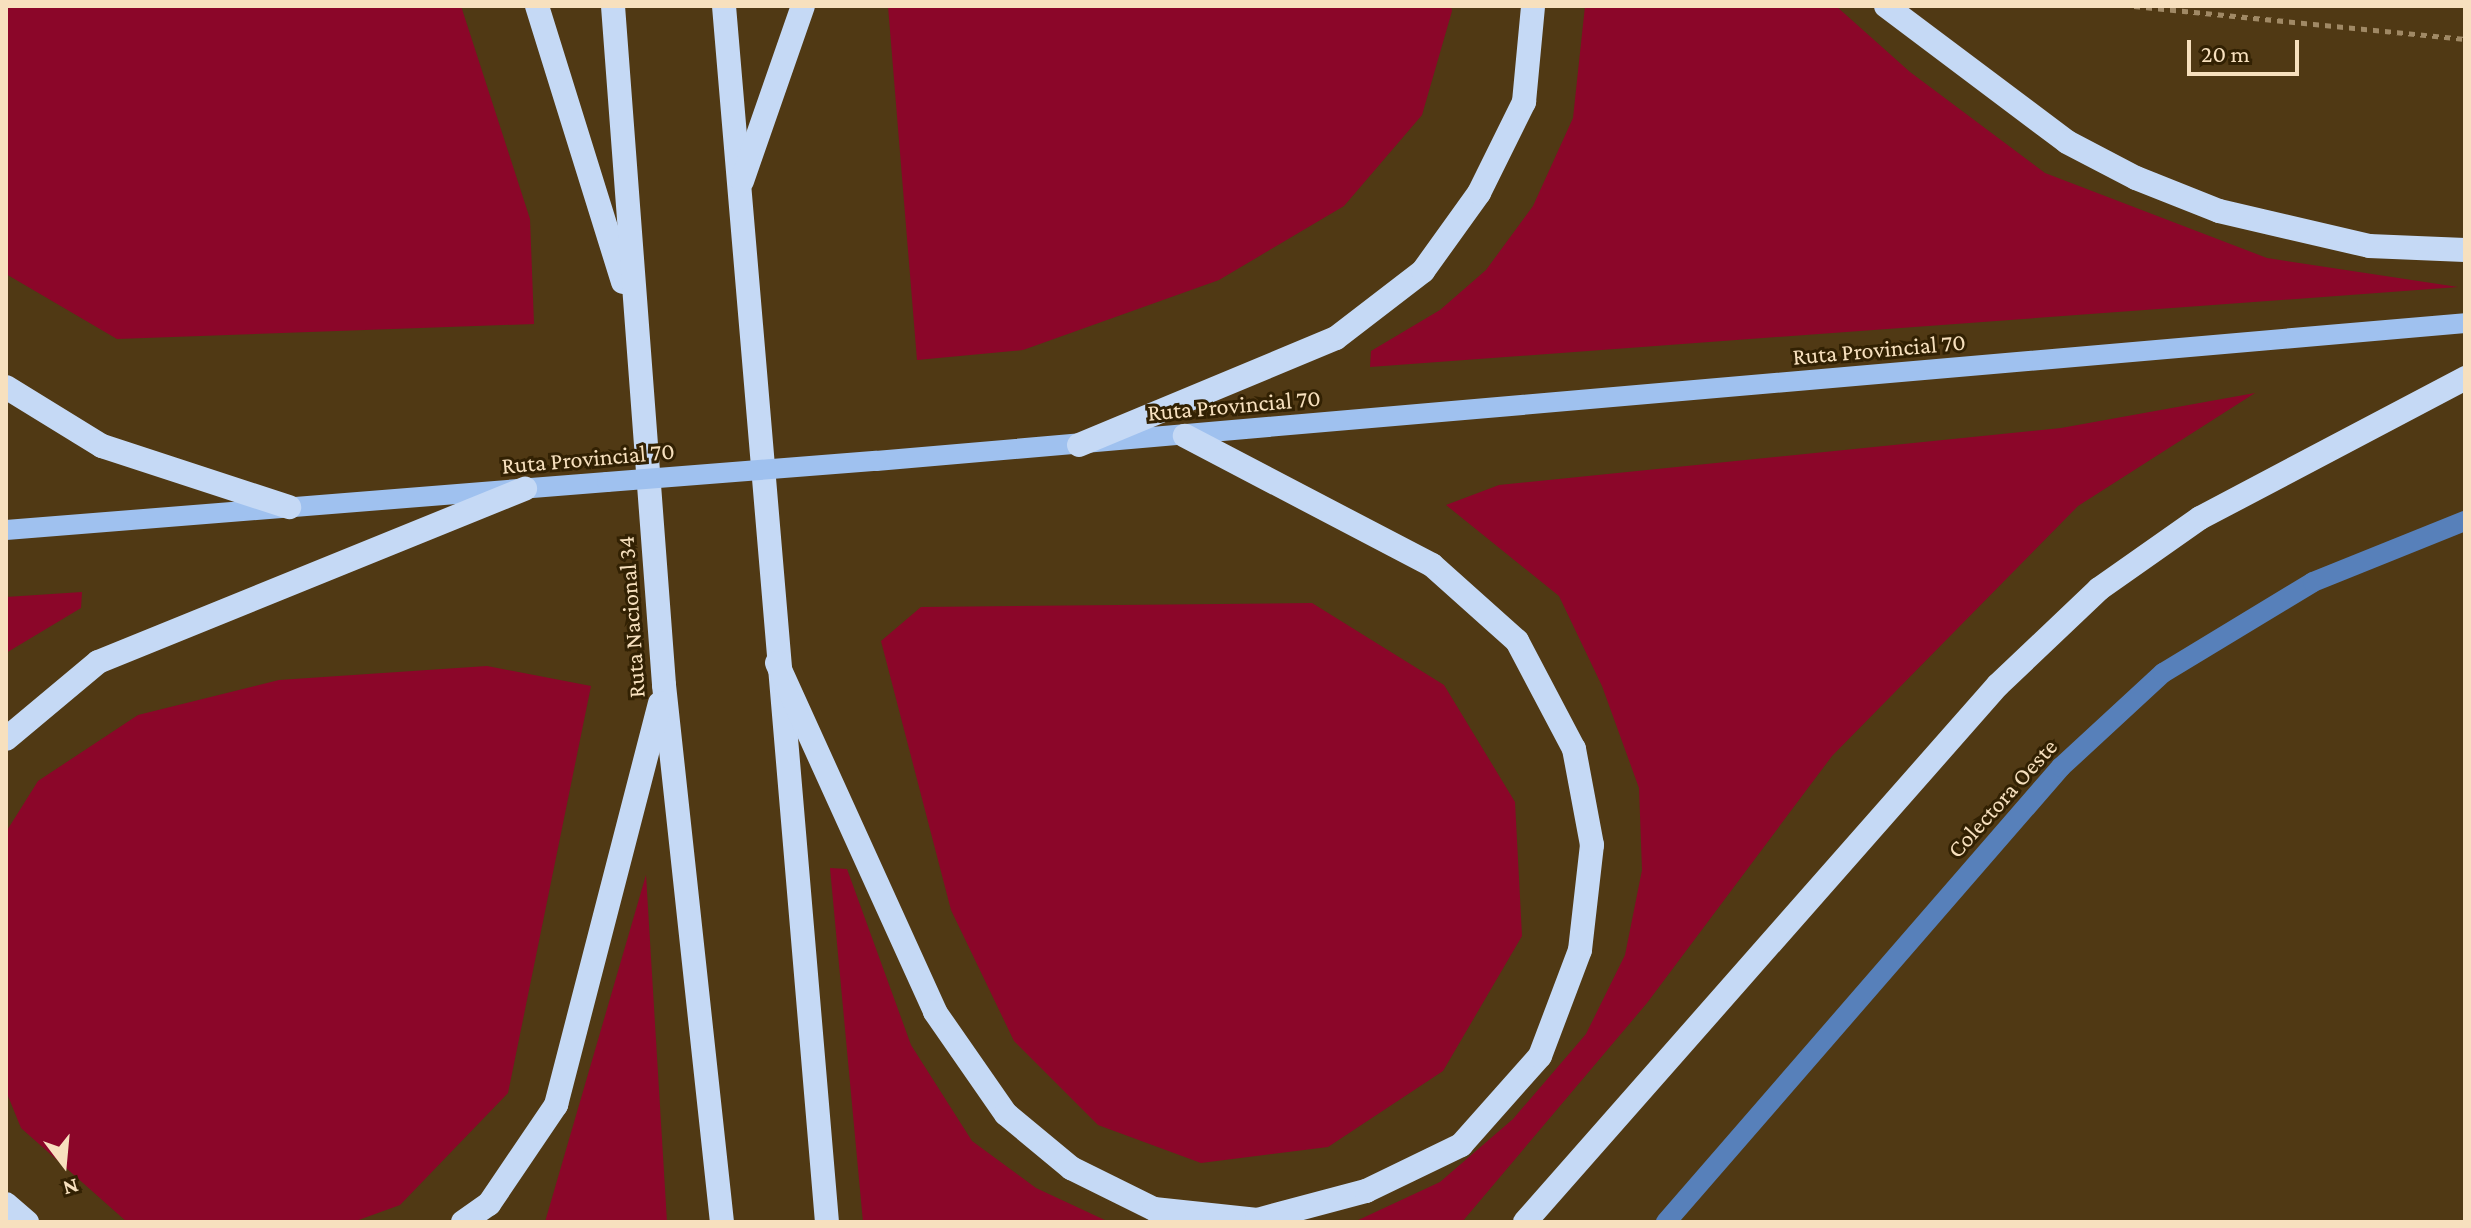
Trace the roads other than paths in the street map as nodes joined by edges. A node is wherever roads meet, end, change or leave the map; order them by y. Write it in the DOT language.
graph roads {
  1 [pos="537,6"];
  2 [pos="613,6"];
  3 [pos="724,6"];
  4 [pos="803,6"];
  5 [pos="1533,6"];
  6 [pos="1886,6"];
  7 [pos="738,191"];
  8 [pos="2465,250"];
  9 [pos="2465,323"];
  10 [pos="638,330"];
  11 [pos="2465,378"];
  12 [pos="6,387"];
  13 [pos="1185,436"];
  14 [pos="1079,445"];
  15 [pos="525,489"];
  16 [pos="289,507"];
  17 [pos="2465,521"];
  18 [pos="6,530"];
  19 [pos="777,663"];
  20 [pos="664,685"];
  21 [pos="6,739"];
  22 [pos="6,1204"];
  23 [pos="27,1222"];
  24 [pos="463,1222"];
  25 [pos="722,1222"];
  26 [pos="827,1222"];
  27 [pos="1525,1222"];
  28 [pos="1666,1222"];
  1 -- 10 [label="highway"];
  2 -- 10 [label="highway, Ruta Nacional 34"];
  3 -- 7 [label="highway"];
  4 -- 7 [label="highway"];
  5 -- 14 [label="highway"];
  6 -- 8 [label="highway"];
  7 -- 19 [label="highway"];
  9 -- 13 [label="main road, Ruta Provincial 70"];
  10 -- 20 [label="highway, Ruta Nacional 34"];
  11 -- 27 [label="highway"];
  12 -- 16 [label="highway"];
  13 -- 14 [label="main road, Ruta Provincial 70"];
  13 -- 19 [label="highway"];
  14 -- 15 [label="main road, Ruta Provincial 70, bridge"];
  15 -- 16 [label="main road, Ruta Provincial 70"];
  15 -- 21 [label="highway"];
  16 -- 18 [label="main road, Ruta Provincial 70"];
  17 -- 28 [label="street, Colectora Oeste"];
  19 -- 26 [label="highway"];
  20 -- 24 [label="highway"];
  20 -- 25 [label="highway, Ruta Nacional 34"];
  22 -- 23 [label="highway"];
}
